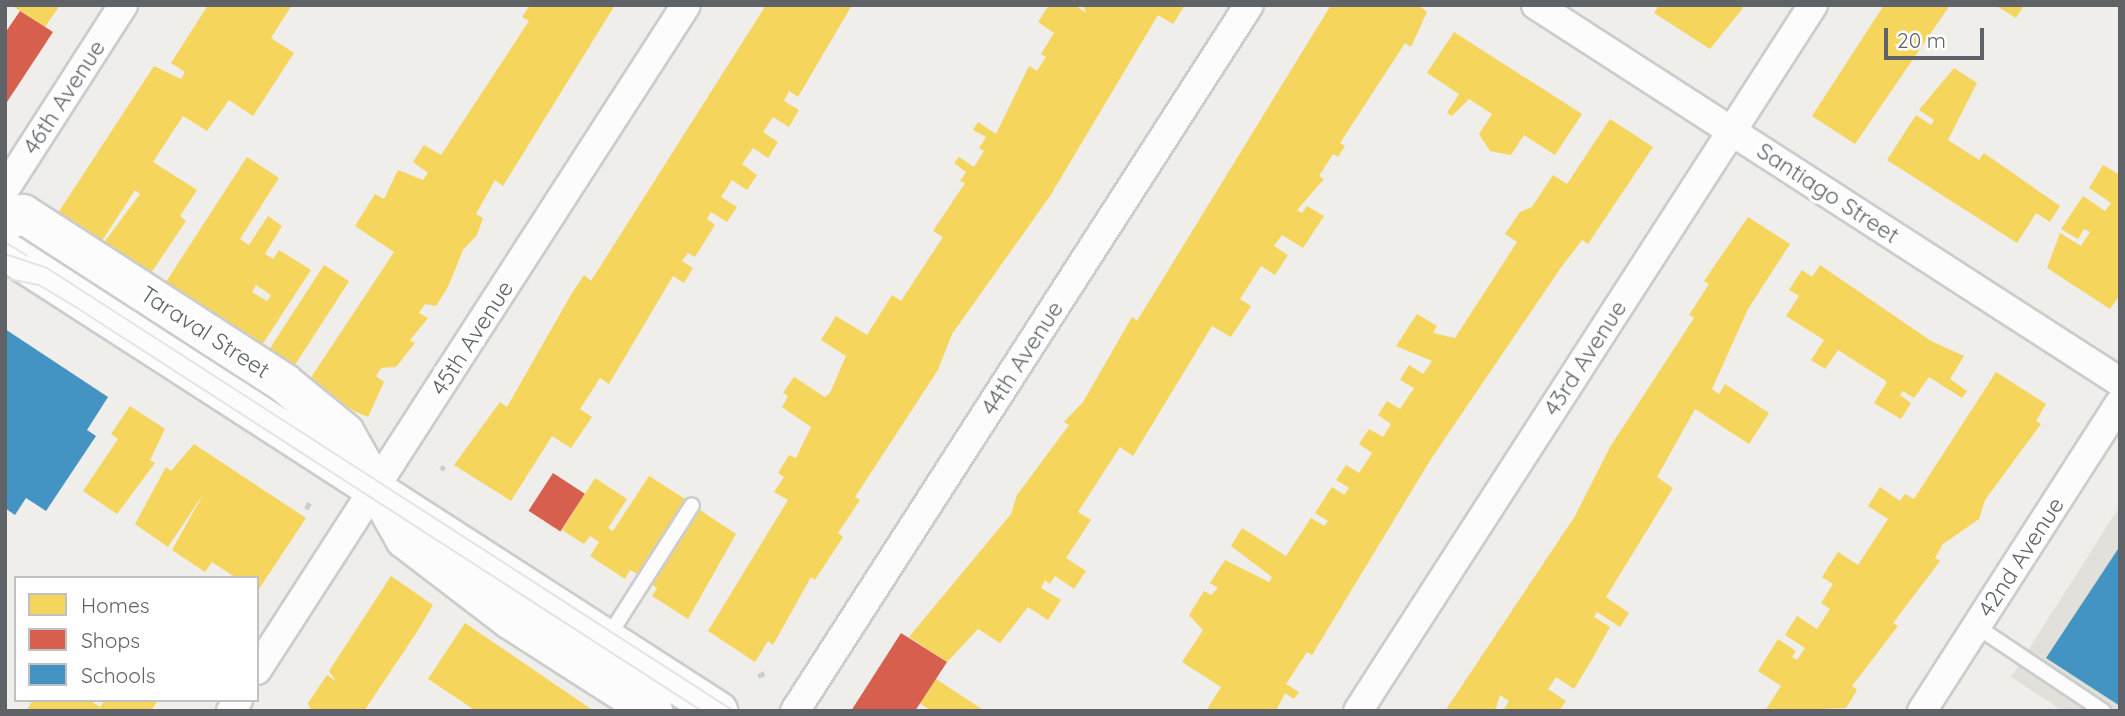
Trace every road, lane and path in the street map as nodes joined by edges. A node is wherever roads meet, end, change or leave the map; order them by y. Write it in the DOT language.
graph roads {
  1 [pos="124,5"];
  2 [pos="686,5"];
  3 [pos="1250,5"];
  4 [pos="1536,5"];
  5 [pos="1813,5"];
  6 [pos="1731,131"];
  7 [pos="5,190"];
  8 [pos="5,222"];
  9 [pos="5,251"];
  10 [pos="2120,382"];
  11 [pos="2120,403"];
  12 [pos="374,489"];
  13 [pos="310,502"];
  14 [pos="692,505"];
  15 [pos="306,509"];
  16 [pos="1976,626"];
  17 [pos="606,639"];
  18 [pos="259,667"];
  19 [pos="765,673"];
  20 [pos="758,676"];
  21 [pos="653,711"];
  22 [pos="718,711"];
  23 [pos="795,711"];
  24 [pos="1358,711"];
  25 [pos="1922,711"];
  26 [pos="2103,711"];
  1 -- 7 [label="street, 46th Avenue"];
  2 -- 12 [label="street, 45th Avenue"];
  3 -- 23 [label="street, 44th Avenue"];
  4 -- 6 [label="street, Santiago Street"];
  5 -- 6 [label="street, 43rd Avenue"];
  6 -- 10 [label="street, Santiago Street"];
  6 -- 24 [label="street, 43rd Avenue"];
  8 -- 12 [label="street, Taraval Street"];
  9 -- 12 [label="street, Taraval Street"];
  11 -- 16 [label="street, 42nd Avenue"];
  12 -- 17 [label="street, Taraval Street"];
  12 -- 18 [label="street, 45th Avenue"];
  12 -- 21 [label="street, Taraval Street"];
  13 -- 15 [label="path"];
  14 -- 17 [label="lane"];
  16 -- 25 [label="street, 42nd Avenue"];
  16 -- 26 [label="lane"];
  17 -- 22 [label="street, Taraval Street"];
  19 -- 20 [label="path"];
}
